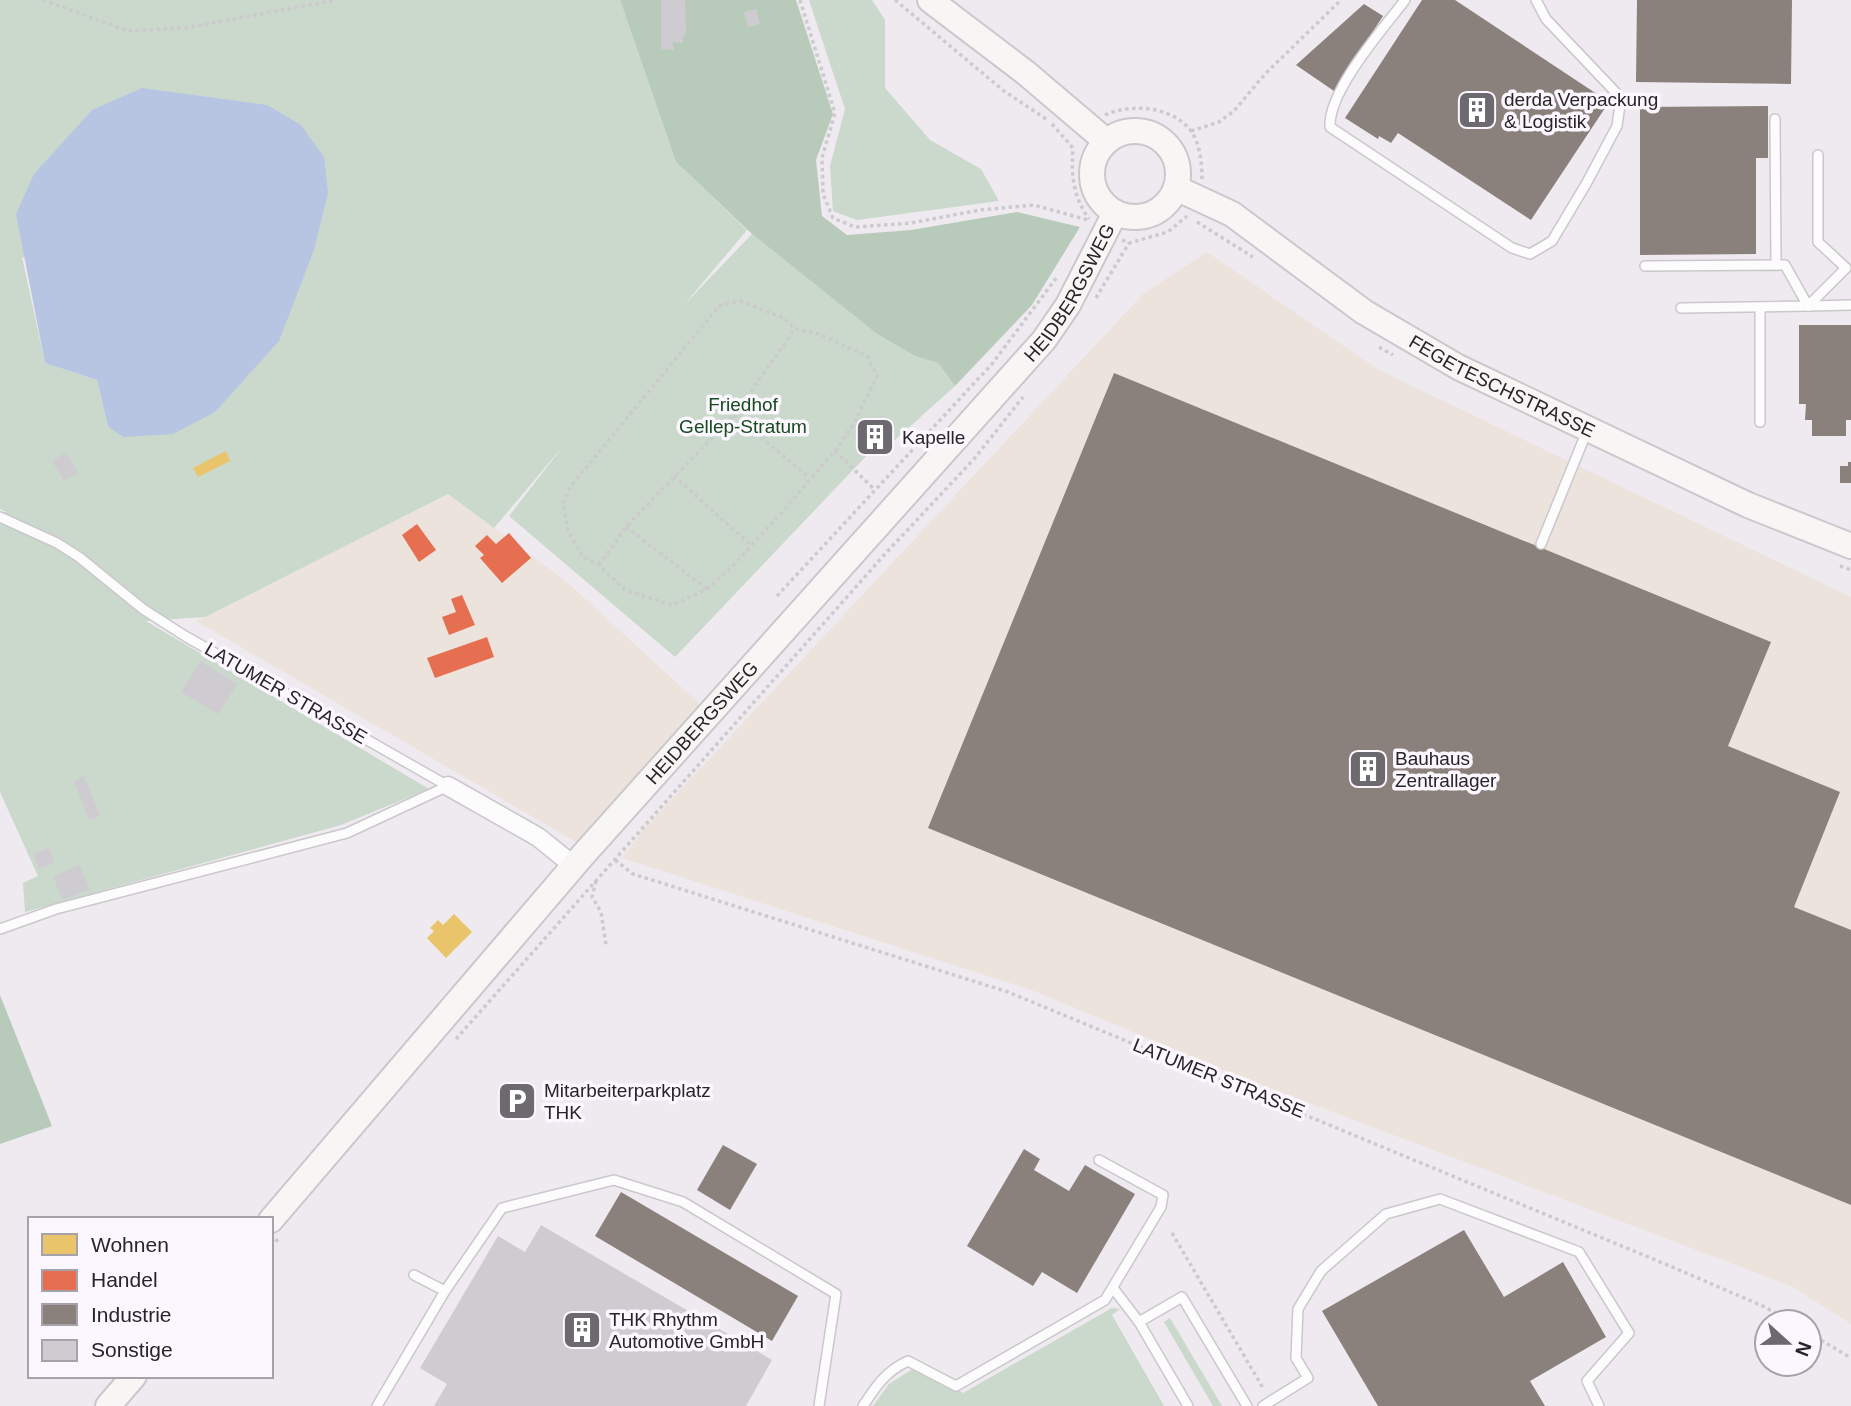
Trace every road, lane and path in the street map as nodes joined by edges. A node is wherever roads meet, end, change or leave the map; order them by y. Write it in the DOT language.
graph roads {
  1 [pos="43,0"];
  2 [pos="337,0"];
  3 [pos="800,0"];
  4 [pos="895,0"];
  5 [pos="930,0"];
  6 [pos="1341,0"];
  7 [pos="1405,0"];
  8 [pos="1536,0"];
  9 [pos="1776,119"];
  10 [pos="1191,131"];
  11 [pos="1098,134"];
  12 [pos="1073,148"];
  13 [pos="1818,155"];
  14 [pos="1187,200"];
  15 [pos="1105,228"];
  16 [pos="1776,265"];
  17 [pos="1645,266"];
  18 [pos="1061,270"];
  19 [pos="1851,305"];
  20 [pos="1808,306"];
  21 [pos="1760,307"];
  22 [pos="1681,308"];
  23 [pos="795,329"];
  24 [pos="734,415"];
  25 [pos="1760,422"];
  26 [pos="1588,430"];
  27 [pos="835,451"];
  28 [pos="674,476"];
  29 [pos="809,477"];
  30 [pos="875,490"];
  31 [pos="0,517"];
  32 [pos="626,527"];
  33 [pos="1541,544"];
  34 [pos="752,546"];
  35 [pos="1851,546"];
  36 [pos="885,554"];
  37 [pos="599,565"];
  38 [pos="707,589"];
  39 [pos="777,596"];
  40 [pos="448,786"];
  41 [pos="614,859"];
  42 [pos="574,866"];
  43 [pos="597,879"];
  44 [pos="0,929"];
  45 [pos="606,945"];
  46 [pos="449,1046"];
  47 [pos="1099,1160"];
  48 [pos="273,1218"];
  49 [pos="1172,1233"];
  50 [pos="414,1275"];
  51 [pos="1113,1288"];
  52 [pos="445,1291"];
  53 [pos="1767,1308"];
  54 [pos="1139,1322"];
  55 [pos="1823,1341"];
  56 [pos="1851,1358"];
  57 [pos="132,1378"];
  58 [pos="1263,1388"];
  59 [pos="108,1406"];
  60 [pos="377,1406"];
  61 [pos="819,1406"];
  62 [pos="863,1406"];
  63 [pos="1188,1406"];
  64 [pos="1247,1406"];
  65 [pos="1264,1406"];
  66 [pos="1599,1406"];
  1 -- 2 [label="path"];
  3 -- 15 [label="path"];
  4 -- 12 [label="path"];
  5 -- 11 [label="street"];
  6 -- 10 [label="path"];
  7 -- 8 [label="lane"];
  9 -- 16 [label="lane"];
  10 -- 11 [label="path"];
  10 -- 14 [label="path"];
  11 -- 12 [label="path"];
  11 -- 14 [label="street"];
  11 -- 15 [label="street"];
  12 -- 15 [label="path"];
  13 -- 20 [label="lane"];
  14 -- 15 [label="street"];
  14 -- 26 [label="street, FEGETESCHSTRASSE"];
  15 -- 42 [label="street, HEIDBERGSWEG"];
  16 -- 17 [label="lane"];
  16 -- 20 [label="lane"];
  18 -- 30 [label="path"];
  19 -- 20 [label="lane"];
  20 -- 21 [label="lane"];
  21 -- 22 [label="lane"];
  21 -- 25 [label="lane"];
  23 -- 24 [label="path"];
  23 -- 27 [label="path"];
  23 -- 37 [label="path"];
  24 -- 28 [label="path"];
  24 -- 29 [label="path"];
  26 -- 33 [label="lane"];
  26 -- 35 [label="street, FEGETESCHSTRASSE"];
  27 -- 29 [label="path"];
  27 -- 30 [label="path"];
  28 -- 32 [label="path"];
  28 -- 34 [label="path"];
  29 -- 34 [label="path"];
  30 -- 39 [label="path"];
  31 -- 40 [label="lane, LATUMER STRASSE"];
  32 -- 37 [label="path"];
  32 -- 38 [label="path"];
  34 -- 38 [label="path"];
  36 -- 41 [label="path"];
  37 -- 38 [label="path"];
  40 -- 42 [label="street, LATUMER STRASSE"];
  40 -- 44 [label="lane"];
  41 -- 43 [label="path"];
  41 -- 53 [label="path, LATUMER STRASSE"];
  42 -- 48 [label="street, HEIDBERGSWEG"];
  43 -- 45 [label="path"];
  43 -- 46 [label="path"];
  47 -- 51 [label="lane"];
  49 -- 58 [label="path"];
  50 -- 52 [label="lane"];
  51 -- 54 [label="lane"];
  51 -- 62 [label="lane"];
  52 -- 60 [label="lane"];
  52 -- 61 [label="lane"];
  54 -- 63 [label="lane"];
  54 -- 64 [label="lane"];
  55 -- 56 [label="path"];
  57 -- 59 [label="street"];
  65 -- 66 [label="lane"];
}
